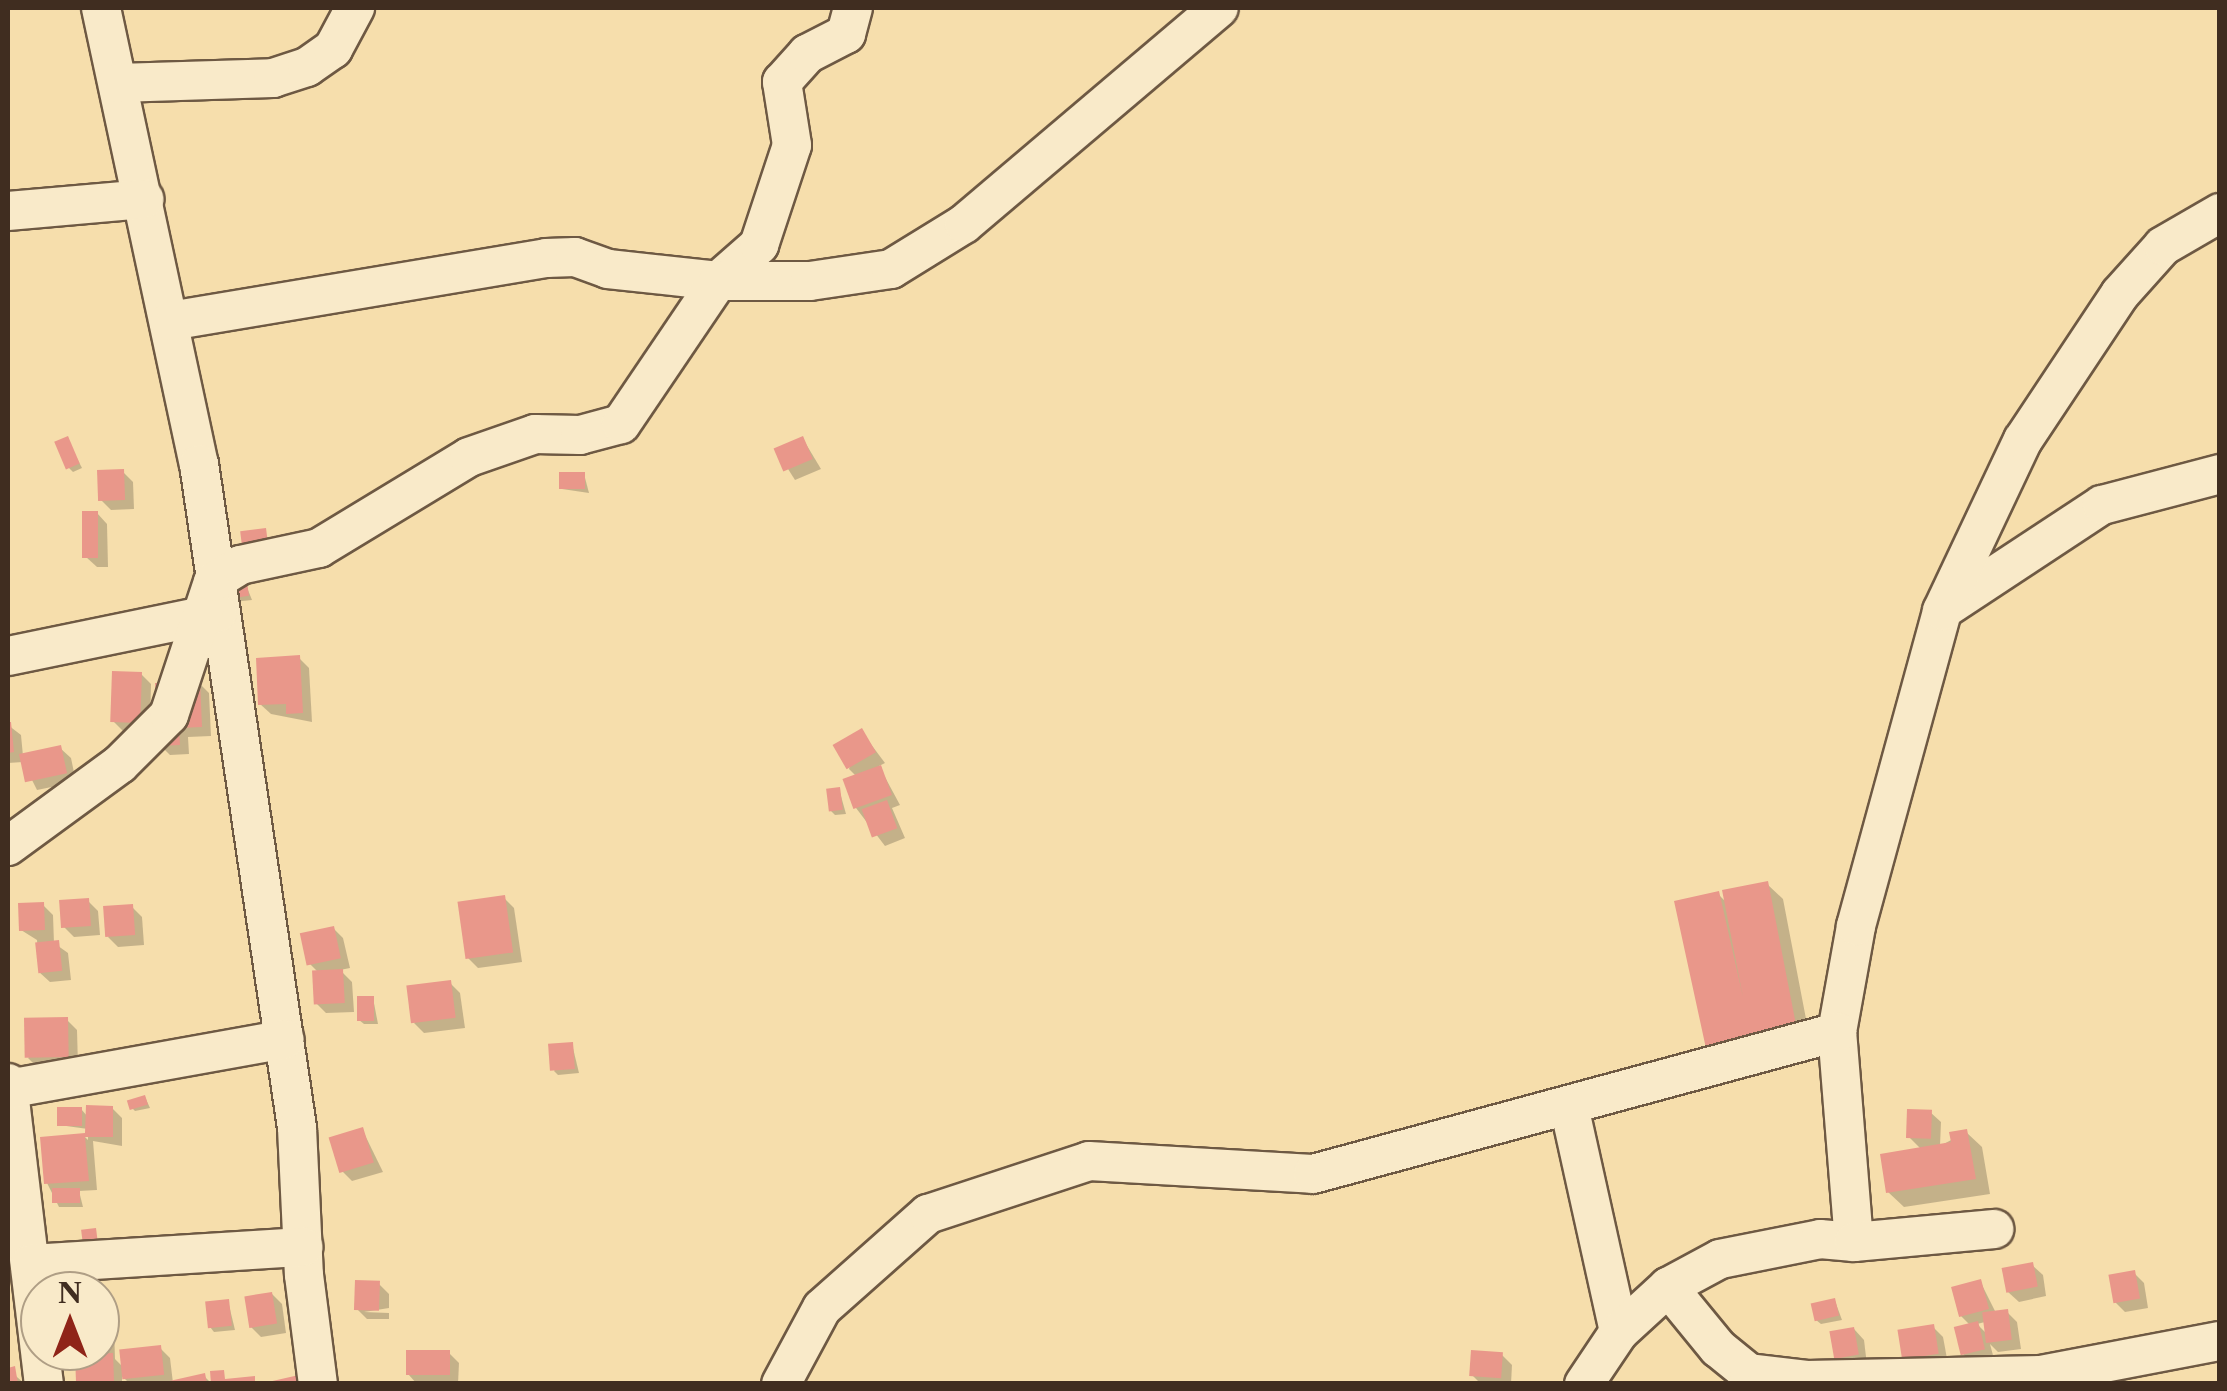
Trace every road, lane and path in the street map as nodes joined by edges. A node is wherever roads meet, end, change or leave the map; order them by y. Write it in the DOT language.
graph roads {
  1 [pos="101,8"];
  2 [pos="355,8"];
  3 [pos="854,8"];
  4 [pos="1218,8"];
  5 [pos="118,84"];
  6 [pos="144,199"];
  7 [pos="8,211"];
  8 [pos="2220,213"];
  9 [pos="718,281"];
  10 [pos="170,321"];
  11 [pos="2220,474"];
  12 [pos="211,604"];
  13 [pos="1942,610"];
  14 [pos="8,656"];
  15 [pos="8,846"];
  16 [pos="1837,1032"];
  17 [pos="285,1038"];
  18 [pos="8,1087"];
  19 [pos="1569,1106"];
  20 [pos="1994,1229"];
  21 [pos="1854,1242"];
  22 [pos="302,1247"];
  23 [pos="23,1271"];
  24 [pos="120,1273"];
  25 [pos="1668,1287"];
  26 [pos="1620,1332"];
  27 [pos="2220,1342"];
  28 [pos="2176,1368"];
  29 [pos="318,1384"];
  30 [pos="781,1384"];
  31 [pos="1584,1384"];
  1 -- 5 [label="street"];
  2 -- 5 [label="street"];
  3 -- 9 [label="street"];
  4 -- 9 [label="street"];
  5 -- 6 [label="street"];
  6 -- 7 [label="street"];
  6 -- 10 [label="street"];
  8 -- 13 [label="street"];
  9 -- 10 [label="street"];
  9 -- 12 [label="street"];
  10 -- 12 [label="street"];
  11 -- 13 [label="street"];
  12 -- 14 [label="street"];
  12 -- 15 [label="street"];
  12 -- 17 [label="street"];
  13 -- 16 [label="street"];
  16 -- 19 [label="street"];
  16 -- 21 [label="street"];
  17 -- 18 [label="street"];
  17 -- 22 [label="street"];
  18 -- 23 [label="street"];
  19 -- 26 [label="street"];
  19 -- 30 [label="street"];
  20 -- 21 [label="street"];
  21 -- 25 [label="street"];
  22 -- 24 [label="street"];
  22 -- 29 [label="street"];
  25 -- 26 [label="street"];
  25 -- 28 [label="street"];
  26 -- 31 [label="street"];
  27 -- 28 [label="street"];
}
